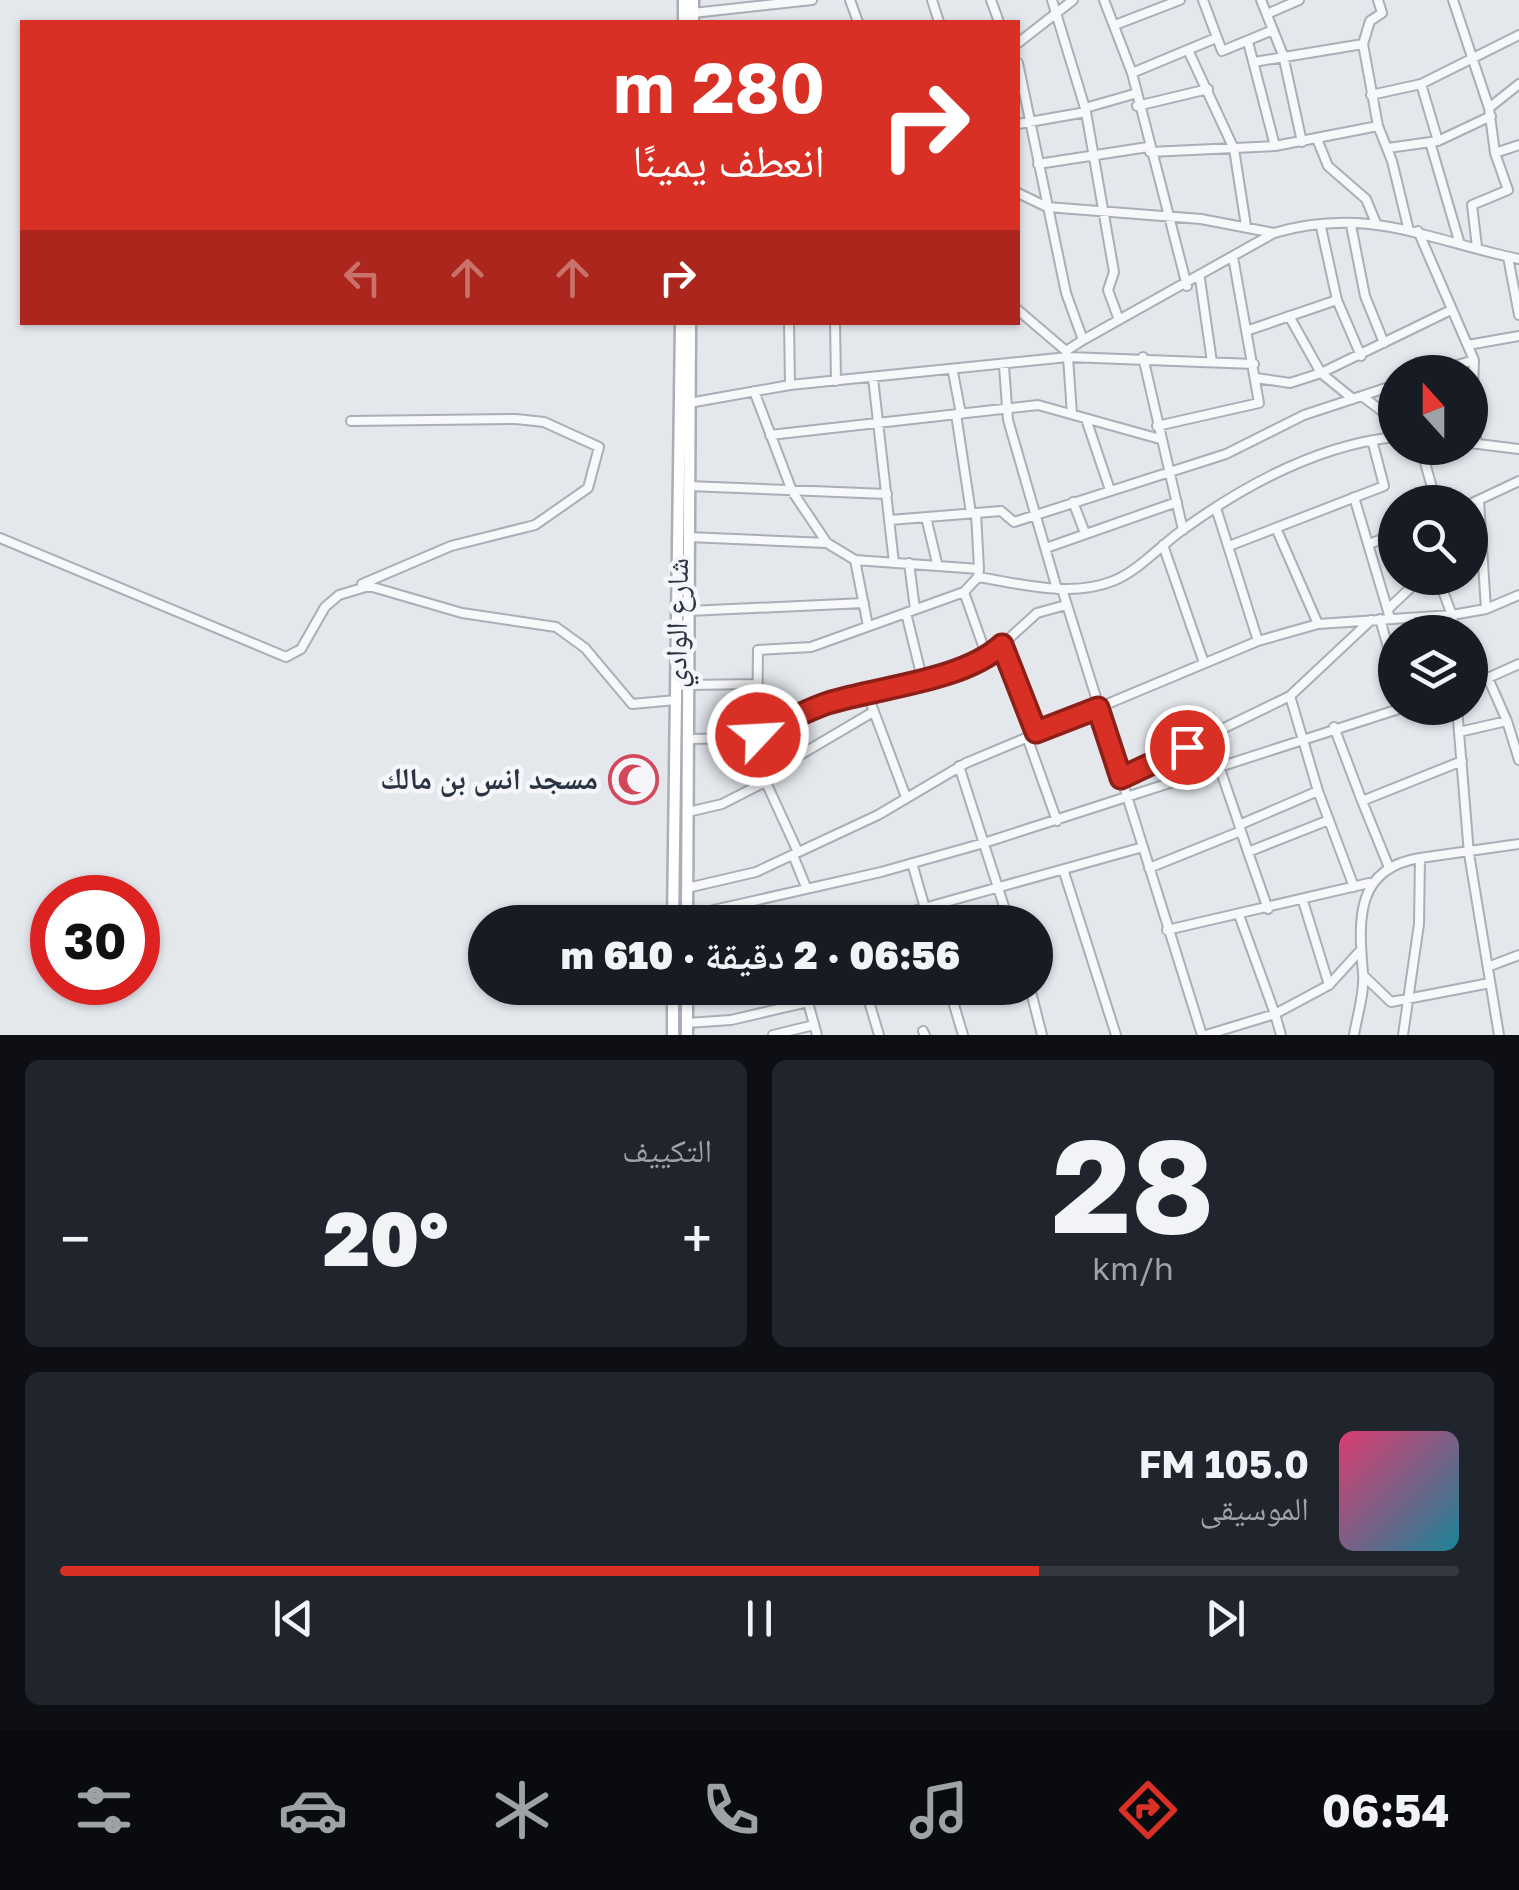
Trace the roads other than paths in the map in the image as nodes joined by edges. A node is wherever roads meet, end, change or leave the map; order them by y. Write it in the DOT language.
graph roads {
  1 [pos="693,0"];
  2 [pos="812,0"];
  3 [pos="1052,0"];
  4 [pos="1073,0"];
  5 [pos="1104,0"];
  6 [pos="1180,0"];
  7 [pos="1203,0"];
  8 [pos="1262,0"];
  9 [pos="1299,0"];
  10 [pos="1378,0"];
  11 [pos="1456,1"];
  12 [pos="750,3"];
  13 [pos="1056,10"];
  14 [pos="1267,14"];
  15 [pos="693,18"];
  16 [pos="1115,24"];
  17 [pos="1274,30"];
  18 [pos="1519,35"];
  19 [pos="1216,38"];
  20 [pos="1020,41"];
  21 [pos="1248,42"];
  22 [pos="1363,44"];
  23 [pos="1188,50"];
  24 [pos="1283,55"];
  25 [pos="1254,62"];
  26 [pos="1472,62"];
  27 [pos="1020,72"];
  28 [pos="1132,73"];
  29 [pos="1421,84"];
  30 [pos="1519,84"];
  31 [pos="1208,89"];
  32 [pos="1134,94"];
  33 [pos="1372,95"];
  34 [pos="1138,106"];
  35 [pos="1085,110"];
  36 [pos="1490,112"];
  37 [pos="1031,122"];
  38 [pos="1020,124"];
  39 [pos="1378,126"];
  40 [pos="1317,139"];
  41 [pos="1302,142"];
  42 [pos="1434,142"];
  43 [pos="1519,144"];
  44 [pos="1275,146"];
  45 [pos="1388,148"];
  46 [pos="1149,149"];
  47 [pos="1234,149"];
  48 [pos="1496,153"];
  49 [pos="1094,156"];
  50 [pos="1038,164"];
  51 [pos="1519,188"];
  52 [pos="1508,190"];
  53 [pos="1020,193"];
  54 [pos="1047,207"];
  55 [pos="1102,210"];
  56 [pos="1166,216"];
  57 [pos="1376,223"];
  58 [pos="1351,225"];
  59 [pos="1246,226"];
  60 [pos="1320,227"];
  61 [pos="1413,229"];
  62 [pos="1274,233"];
  63 [pos="1459,242"];
  64 [pos="1478,247"];
  65 [pos="1234,257"];
  66 [pos="1508,257"];
  67 [pos="1519,259"];
  68 [pos="1200,278"];
  69 [pos="1186,286"];
  70 [pos="1338,300"];
  71 [pos="1451,310"];
  72 [pos="1020,312"];
  73 [pos="1519,315"];
  74 [pos="1290,316"];
  75 [pos="1119,320"];
  76 [pos="680,325"];
  77 [pos="690,325"];
  78 [pos="789,325"];
  79 [pos="835,325"];
  80 [pos="1249,330"];
  81 [pos="1519,336"];
  82 [pos="1084,340"];
  83 [pos="1384,343"];
  84 [pos="1468,345"];
  85 [pos="1066,354"];
  86 [pos="1472,355"];
  87 [pos="1360,356"];
  88 [pos="1143,357"];
  89 [pos="1212,362"];
  90 [pos="1254,364"];
  91 [pos="1004,366"];
  92 [pos="953,372"];
  93 [pos="1321,372"];
  94 [pos="873,378"];
  95 [pos="1256,378"];
  96 [pos="836,381"];
  97 [pos="790,385"];
  98 [pos="754,391"];
  99 [pos="1378,391"];
  100 [pos="686,396"];
  101 [pos="1358,397"];
  102 [pos="1006,409"];
  103 [pos="1378,410"];
  104 [pos="958,414"];
  105 [pos="1072,414"];
  106 [pos="1086,419"];
  107 [pos="351,420"];
  108 [pos="876,421"];
  109 [pos="1157,426"];
  110 [pos="770,435"];
  111 [pos="1160,439"];
  112 [pos="1378,439"];
  113 [pos="1372,440"];
  114 [pos="1488,446"];
  115 [pos="1519,449"];
  116 [pos="1169,472"];
  117 [pos="1519,481"];
  118 [pos="688,486"];
  119 [pos="1110,490"];
  120 [pos="792,492"];
  121 [pos="887,494"];
  122 [pos="1488,496"];
  123 [pos="1354,497"];
  124 [pos="1073,502"];
  125 [pos="1177,502"];
  126 [pos="1216,508"];
  127 [pos="974,513"];
  128 [pos="1036,515"];
  129 [pos="926,518"];
  130 [pos="890,520"];
  131 [pos="1276,528"];
  132 [pos="1182,530"];
  133 [pos="1085,533"];
  134 [pos="688,537"];
  135 [pos="0,538"];
  136 [pos="1378,541"];
  137 [pos="828,543"];
  138 [pos="1369,544"];
  139 [pos="1163,545"];
  140 [pos="1228,546"];
  141 [pos="1046,548"];
  142 [pos="855,560"];
  143 [pos="894,562"];
  144 [pos="909,563"];
  145 [pos="937,563"];
  146 [pos="979,573"];
  147 [pos="354,588"];
  148 [pos="1059,589"];
  149 [pos="964,592"];
  150 [pos="1404,595"];
  151 [pos="1444,595"];
  152 [pos="1484,595"];
  153 [pos="1519,595"];
  154 [pos="864,603"];
  155 [pos="1066,606"];
  156 [pos="1486,609"];
  157 [pos="688,611"];
  158 [pos="911,611"];
  159 [pos="1382,615"];
  160 [pos="1384,615"];
  161 [pos="1452,615"];
  162 [pos="1378,617"];
  163 [pos="1378,620"];
  164 [pos="1318,624"];
  165 [pos="868,626"];
  166 [pos="1258,641"];
  167 [pos="1002,645"];
  168 [pos="987,657"];
  169 [pos="1204,663"];
  170 [pos="1519,664"];
  171 [pos="922,678"];
  172 [pos="1488,678"];
  173 [pos="756,684"];
  174 [pos="688,685"];
  175 [pos="867,693"];
  176 [pos="1290,696"];
  177 [pos="676,700"];
  178 [pos="1098,708"];
  179 [pos="873,712"];
  180 [pos="1378,715"];
  181 [pos="1507,721"];
  182 [pos="1458,725"];
  183 [pos="1334,728"];
  184 [pos="1458,732"];
  185 [pos="1031,734"];
  186 [pos="758,735"];
  187 [pos="1301,737"];
  188 [pos="1516,737"];
  189 [pos="746,739"];
  190 [pos="688,740"];
  191 [pos="1187,747"];
  192 [pos="1462,760"];
  193 [pos="1519,760"];
  194 [pos="959,766"];
  195 [pos="1219,766"];
  196 [pos="1196,774"];
  197 [pos="1121,778"];
  198 [pos="762,781"];
  199 [pos="1318,791"];
  200 [pos="906,797"];
  201 [pos="1128,798"];
  202 [pos="1362,801"];
  203 [pos="688,812"];
  204 [pos="1329,820"];
  205 [pos="1057,821"];
  206 [pos="1240,828"];
  207 [pos="984,843"];
  208 [pos="1519,844"];
  209 [pos="1143,847"];
  210 [pos="1248,852"];
  211 [pos="796,853"];
  212 [pos="1469,854"];
  213 [pos="1420,858"];
  214 [pos="912,863"];
  215 [pos="1388,865"];
  216 [pos="1149,868"];
  217 [pos="1064,872"];
  218 [pos="1368,884"];
  219 [pos="806,887"];
  220 [pos="1354,887"];
  221 [pos="687,888"];
  222 [pos="999,891"];
  223 [pos="1303,901"];
  224 [pos="673,905"];
  225 [pos="687,905"];
  226 [pos="739,905"];
  227 [pos="924,905"];
  228 [pos="944,905"];
  229 [pos="1004,905"];
  230 [pos="1268,908"];
  231 [pos="1240,915"];
  232 [pos="1167,930"];
  233 [pos="1358,952"];
  234 [pos="1519,955"];
  235 [pos="1490,966"];
  236 [pos="1364,976"];
  237 [pos="1490,982"];
  238 [pos="1329,985"];
  239 [pos="1407,1000"];
  240 [pos="673,1005"];
  241 [pos="795,1005"];
  242 [pos="809,1005"];
  243 [pos="870,1005"];
  244 [pos="954,1005"];
  245 [pos="1034,1005"];
  246 [pos="1275,1014"];
  247 [pos="731,1020"];
  248 [pos="814,1025"];
  249 [pos="687,1029"];
  250 [pos="673,1035"];
  251 [pos="735,1035"];
  252 [pos="773,1035"];
  253 [pos="817,1035"];
  254 [pos="880,1035"];
  255 [pos="963,1035"];
  256 [pos="1042,1035"];
  257 [pos="1116,1035"];
  258 [pos="1204,1035"];
  259 [pos="1281,1035"];
  260 [pos="1354,1035"];
  261 [pos="1403,1035"];
  262 [pos="1499,1035"];
  1 -- 15 [label="main road"];
  2 -- 12 [label="street"];
  3 -- 13 [label="street"];
  4 -- 13 [label="street"];
  5 -- 16 [label="street"];
  6 -- 16 [label="street"];
  7 -- 19 [label="street"];
  8 -- 14 [label="street"];
  9 -- 14 [label="street"];
  10 -- 22 [label="street"];
  11 -- 26 [label="street"];
  12 -- 15 [label="street"];
  13 -- 20 [label="street"];
  13 -- 35 [label="street"];
  14 -- 17 [label="street"];
  16 -- 28 [label="street"];
  17 -- 21 [label="street"];
  17 -- 24 [label="street"];
  18 -- 26 [label="street"];
  19 -- 21 [label="street"];
  19 -- 23 [label="street"];
  21 -- 25 [label="street"];
  22 -- 24 [label="street"];
  22 -- 33 [label="street"];
  23 -- 28 [label="street"];
  23 -- 31 [label="street"];
  24 -- 25 [label="street"];
  24 -- 41 [label="street"];
  25 -- 44 [label="street"];
  26 -- 29 [label="street"];
  26 -- 36 [label="street"];
  27 -- 37 [label="street"];
  28 -- 32 [label="street"];
  29 -- 33 [label="street"];
  29 -- 42 [label="street"];
  30 -- 36 [label="street"];
  31 -- 34 [label="street"];
  31 -- 47 [label="street"];
  32 -- 34 [label="street"];
  32 -- 35 [label="street"];
  33 -- 39 [label="street"];
  34 -- 46 [label="street"];
  35 -- 37 [label="street"];
  35 -- 49 [label="street"];
  36 -- 42 [label="street"];
  36 -- 48 [label="street"];
  37 -- 38 [label="street"];
  37 -- 50 [label="street"];
  39 -- 40 [label="street"];
  39 -- 45 [label="street"];
  40 -- 41 [label="street"];
  40 -- 57 [label="street"];
  41 -- 44 [label="street"];
  42 -- 45 [label="street"];
  42 -- 63 [label="street"];
  43 -- 48 [label="street"];
  44 -- 47 [label="street"];
  45 -- 61 [label="street"];
  46 -- 47 [label="street"];
  46 -- 49 [label="street"];
  46 -- 56 [label="street"];
  47 -- 59 [label="street"];
  48 -- 52 [label="street"];
  49 -- 50 [label="street"];
  49 -- 55 [label="street"];
  50 -- 54 [label="street"];
  51 -- 52 [label="street"];
  52 -- 64 [label="street"];
  53 -- 54 [label="street"];
  54 -- 55 [label="street"];
  54 -- 82 [label="street"];
  55 -- 56 [label="street"];
  55 -- 75 [label="street"];
  56 -- 59 [label="street"];
  56 -- 69 [label="street"];
  57 -- 58 [label="street"];
  57 -- 61 [label="street"];
  58 -- 60 [label="street"];
  58 -- 83 [label="street"];
  59 -- 62 [label="street"];
  60 -- 62 [label="street"];
  60 -- 70 [label="street"];
  61 -- 63 [label="street"];
  61 -- 71 [label="street"];
  62 -- 65 [label="street"];
  63 -- 64 [label="street"];
  64 -- 66 [label="street"];
  65 -- 68 [label="street"];
  65 -- 80 [label="street"];
  66 -- 67 [label="street"];
  66 -- 73 [label="street"];
  68 -- 69 [label="street"];
  68 -- 89 [label="street"];
  69 -- 75 [label="street"];
  70 -- 74 [label="street"];
  70 -- 87 [label="street"];
  71 -- 83 [label="street"];
  71 -- 84 [label="street"];
  72 -- 85 [label="street"];
  74 -- 80 [label="street"];
  74 -- 93 [label="street"];
  75 -- 82 [label="street"];
  76 -- 100 [label="main road, شارع الوادي"];
  77 -- 100 [label="main road, شارع الوادي"];
  78 -- 97 [label="street"];
  79 -- 96 [label="street"];
  80 -- 90 [label="street"];
  81 -- 84 [label="street"];
  82 -- 85 [label="street"];
  83 -- 87 [label="street"];
  84 -- 86 [label="street"];
  85 -- 88 [label="street"];
  85 -- 91 [label="street"];
  85 -- 105 [label="street"];
  87 -- 93 [label="street"];
  88 -- 89 [label="street"];
  88 -- 109 [label="street"];
  89 -- 90 [label="street"];
  90 -- 95 [label="street"];
  91 -- 92 [label="street"];
  91 -- 102 [label="street"];
  92 -- 94 [label="street"];
  92 -- 104 [label="street"];
  93 -- 95 [label="street"];
  93 -- 101 [label="street"];
  94 -- 96 [label="street"];
  94 -- 108 [label="street"];
  95 -- 109 [label="street"];
  96 -- 97 [label="street"];
  97 -- 98 [label="street"];
  98 -- 100 [label="street"];
  98 -- 110 [label="street"];
  99 -- 101 [label="street"];
  100 -- 118 [label="main road, شارع الوادي"];
  100 -- 177 [label="main road, شارع الوادي"];
  101 -- 103 [label="street"];
  101 -- 116 [label="street"];
  102 -- 104 [label="street"];
  102 -- 105 [label="street"];
  102 -- 128 [label="street"];
  104 -- 108 [label="street"];
  104 -- 127 [label="street"];
  105 -- 106 [label="street"];
  106 -- 111 [label="street"];
  106 -- 119 [label="street"];
  107 -- 147 [label="street"];
  108 -- 110 [label="street"];
  108 -- 121 [label="street"];
  109 -- 111 [label="street"];
  110 -- 120 [label="street"];
  111 -- 116 [label="street"];
  112 -- 113 [label="street"];
  113 -- 123 [label="street"];
  113 -- 126 [label="street"];
  114 -- 115 [label="street"];
  116 -- 119 [label="street"];
  116 -- 125 [label="street"];
  117 -- 122 [label="street"];
  118 -- 120 [label="street"];
  118 -- 134 [label="main road, شارع الوادي"];
  119 -- 124 [label="street"];
  120 -- 121 [label="street"];
  120 -- 137 [label="street"];
  121 -- 130 [label="street"];
  123 -- 131 [label="street"];
  123 -- 138 [label="street"];
  124 -- 128 [label="street"];
  124 -- 133 [label="street"];
  125 -- 132 [label="street"];
  125 -- 133 [label="street"];
  126 -- 132 [label="street"];
  126 -- 140 [label="street"];
  127 -- 128 [label="street"];
  127 -- 129 [label="street"];
  127 -- 146 [label="street"];
  128 -- 141 [label="street"];
  129 -- 130 [label="street"];
  129 -- 145 [label="street"];
  130 -- 143 [label="street"];
  131 -- 140 [label="street"];
  131 -- 164 [label="street"];
  132 -- 139 [label="street"];
  133 -- 141 [label="street"];
  134 -- 137 [label="street"];
  134 -- 157 [label="main road, شارع الوادي"];
  135 -- 147 [label="street"];
  136 -- 138 [label="street"];
  137 -- 142 [label="street"];
  138 -- 159 [label="street"];
  139 -- 148 [label="street"];
  139 -- 169 [label="street"];
  140 -- 166 [label="street"];
  141 -- 148 [label="street"];
  142 -- 143 [label="street"];
  142 -- 154 [label="street"];
  143 -- 144 [label="street"];
  144 -- 145 [label="street"];
  144 -- 158 [label="street"];
  145 -- 146 [label="street"];
  146 -- 148 [label="street"];
  146 -- 149 [label="street"];
  147 -- 177 [label="street"];
  148 -- 155 [label="street"];
  149 -- 158 [label="street"];
  149 -- 168 [label="street"];
  150 -- 160 [label="street"];
  151 -- 161 [label="street"];
  152 -- 156 [label="street"];
  153 -- 156 [label="street"];
  154 -- 157 [label="street"];
  154 -- 165 [label="street"];
  155 -- 167 [label="street"];
  155 -- 178 [label="street"];
  156 -- 161 [label="street"];
  157 -- 174 [label="main road, شارع الوادي"];
  158 -- 165 [label="street"];
  158 -- 171 [label="street"];
  162 -- 164 [label="street"];
  163 -- 176 [label="street"];
  164 -- 166 [label="street"];
  165 -- 173 [label="street"];
  166 -- 169 [label="street"];
  167 -- 168 [label="street"];
  167 -- 185 [label="street"];
  168 -- 171 [label="street"];
  169 -- 178 [label="street"];
  170 -- 172 [label="street"];
  171 -- 175 [label="street"];
  172 -- 181 [label="street"];
  173 -- 174 [label="street"];
  173 -- 186 [label="street"];
  174 -- 190 [label="main road, شارع الوادي"];
  175 -- 179 [label="street"];
  175 -- 186 [label="street"];
  176 -- 187 [label="street"];
  176 -- 191 [label="street"];
  177 -- 224 [label="main road, شارع الوادي"];
  178 -- 185 [label="street"];
  178 -- 197 [label="street"];
  179 -- 198 [label="street"];
  179 -- 200 [label="street"];
  180 -- 183 [label="street"];
  181 -- 184 [label="street"];
  181 -- 188 [label="street"];
  182 -- 184 [label="street"];
  183 -- 187 [label="street"];
  183 -- 202 [label="street"];
  184 -- 192 [label="street"];
  185 -- 194 [label="street"];
  185 -- 205 [label="street"];
  186 -- 189 [label="street"];
  187 -- 195 [label="street"];
  187 -- 199 [label="street"];
  188 -- 193 [label="street"];
  189 -- 190 [label="street"];
  189 -- 198 [label="street"];
  190 -- 203 [label="main road, شارع الوادي"];
  191 -- 196 [label="street"];
  191 -- 197 [label="street"];
  192 -- 202 [label="street"];
  192 -- 212 [label="street"];
  194 -- 200 [label="street"];
  194 -- 207 [label="street"];
  195 -- 196 [label="street"];
  195 -- 206 [label="street"];
  196 -- 201 [label="street"];
  197 -- 201 [label="street"];
  198 -- 203 [label="street"];
  198 -- 211 [label="street"];
  199 -- 204 [label="street"];
  199 -- 206 [label="street"];
  200 -- 211 [label="street"];
  201 -- 205 [label="street"];
  201 -- 209 [label="street"];
  202 -- 215 [label="street"];
  203 -- 221 [label="main road, شارع الوادي"];
  204 -- 210 [label="street"];
  204 -- 220 [label="street"];
  205 -- 207 [label="street"];
  206 -- 210 [label="street"];
  206 -- 216 [label="street"];
  207 -- 214 [label="street"];
  207 -- 222 [label="street"];
  208 -- 212 [label="street"];
  209 -- 216 [label="street"];
  209 -- 217 [label="street"];
  210 -- 230 [label="street"];
  211 -- 219 [label="street"];
  211 -- 221 [label="street"];
  212 -- 213 [label="street"];
  212 -- 235 [label="street"];
  213 -- 215 [label="street"];
  213 -- 239 [label="street"];
  214 -- 219 [label="street"];
  214 -- 227 [label="street"];
  215 -- 218 [label="street"];
  216 -- 232 [label="street"];
  217 -- 222 [label="street"];
  217 -- 257 [label="street"];
  218 -- 220 [label="street"];
  218 -- 233 [label="street"];
  219 -- 226 [label="street"];
  220 -- 223 [label="street"];
  221 -- 225 [label="main road, شارع الوادي"];
  222 -- 228 [label="street"];
  222 -- 229 [label="street"];
  223 -- 230 [label="street"];
  223 -- 238 [label="street"];
  230 -- 231 [label="street"];
  231 -- 232 [label="street"];
  231 -- 246 [label="street"];
  232 -- 258 [label="street"];
  233 -- 236 [label="street"];
  233 -- 238 [label="street"];
  234 -- 235 [label="street"];
  235 -- 237 [label="street"];
  236 -- 239 [label="street"];
  236 -- 260 [label="street"];
  237 -- 239 [label="street"];
  237 -- 262 [label="street"];
  238 -- 246 [label="street"];
  239 -- 261 [label="street"];
  240 -- 250 [label="main road"];
  241 -- 247 [label="street"];
  242 -- 248 [label="street"];
  243 -- 254 [label="street"];
  244 -- 255 [label="street"];
  245 -- 256 [label="street"];
  246 -- 258 [label="street"];
  246 -- 259 [label="street"];
  247 -- 249 [label="street"];
  247 -- 251 [label="street"];
  248 -- 252 [label="street"];
  248 -- 253 [label="street"];
}
